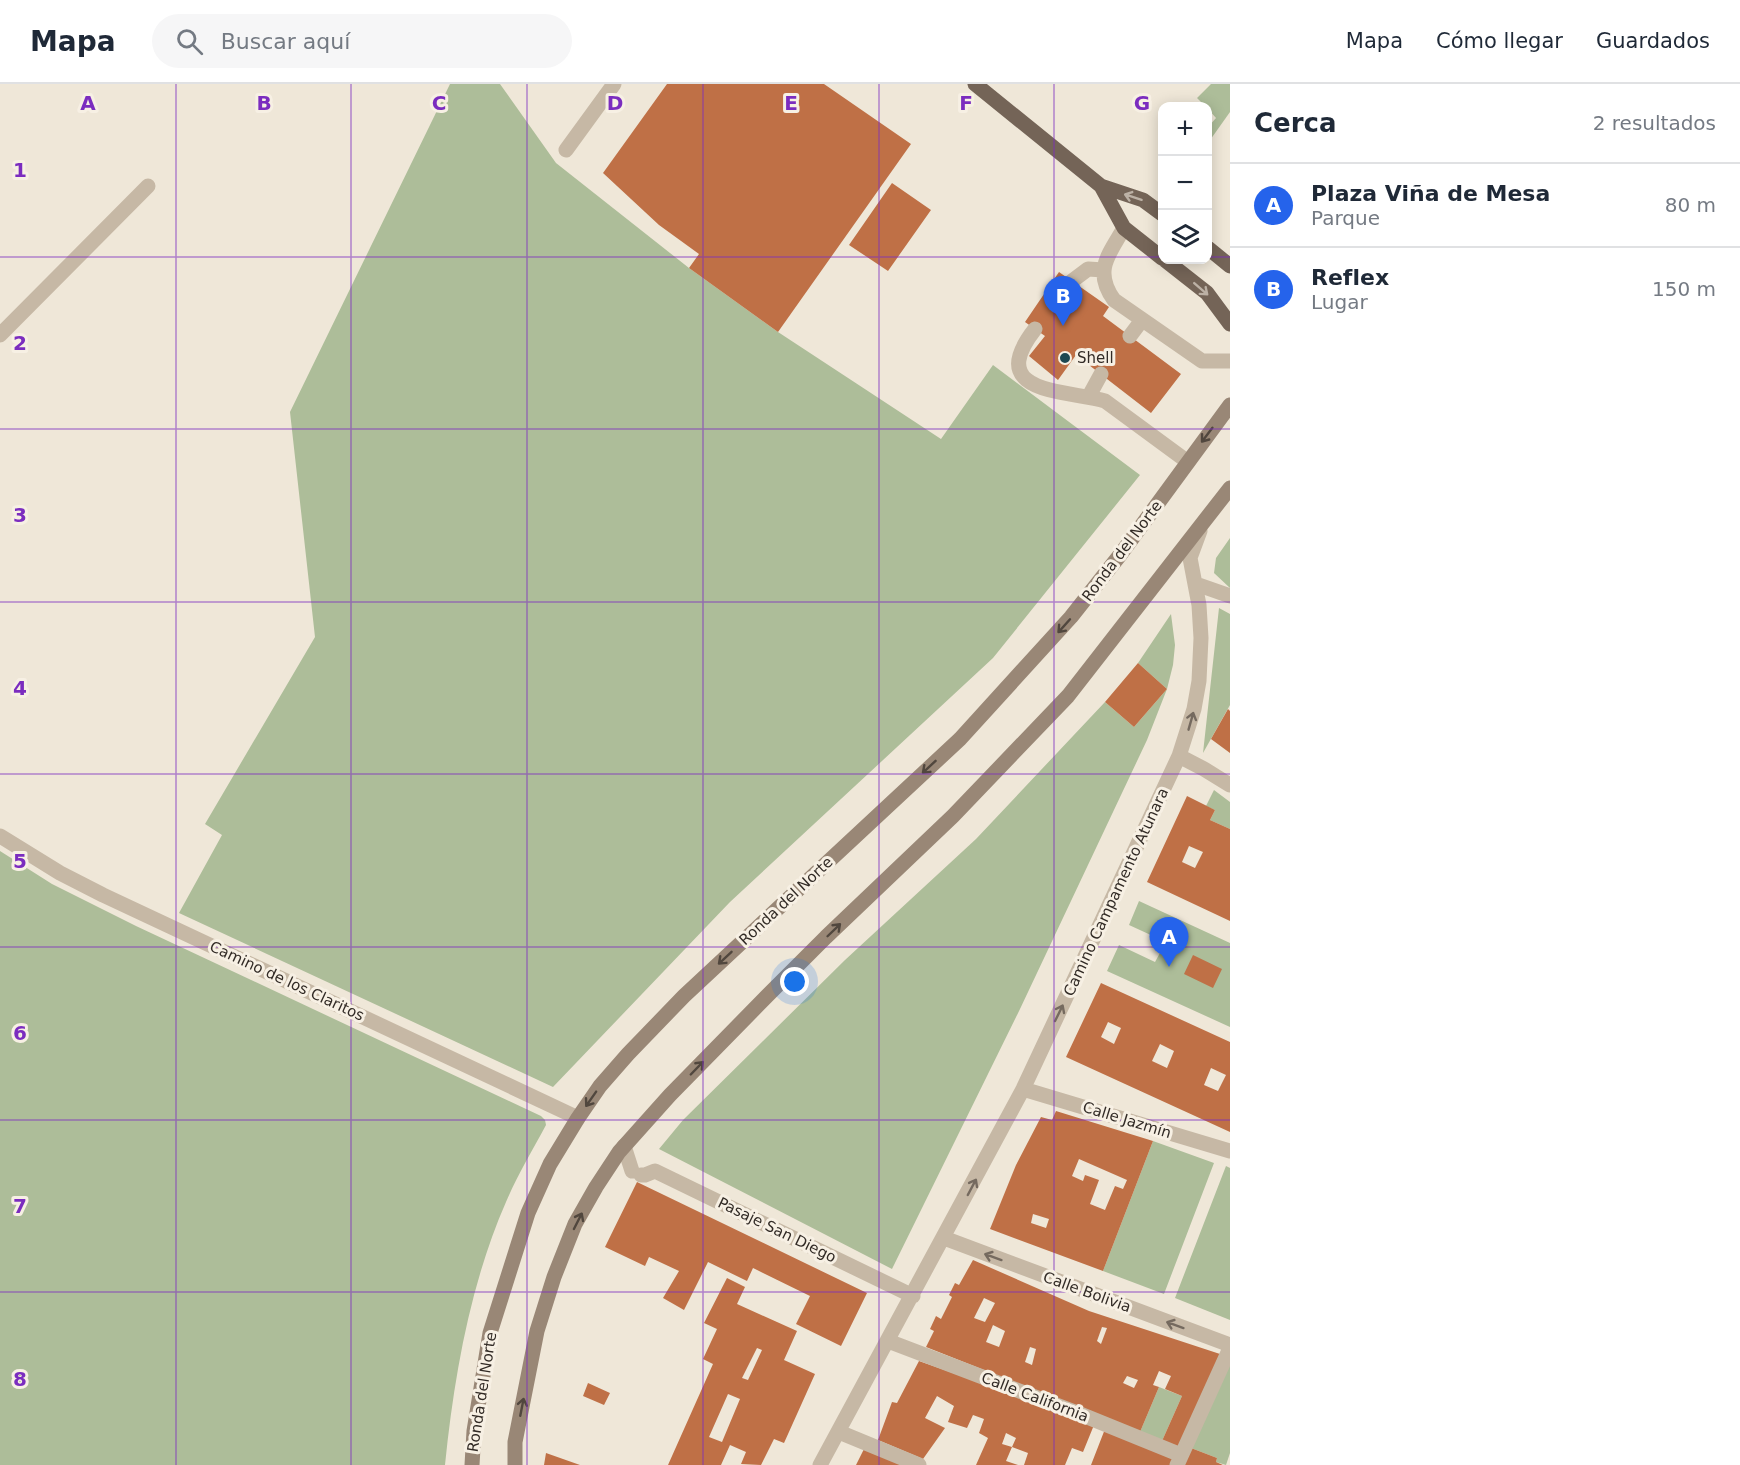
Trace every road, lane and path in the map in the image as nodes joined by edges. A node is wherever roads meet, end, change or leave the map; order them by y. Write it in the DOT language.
graph roads {
  1 [pos="614,84"];
  2 [pos="975,84"];
  3 [pos="566,150"];
  4 [pos="148,186"];
  5 [pos="1101,186"];
  6 [pos="1158,211"];
  7 [pos="1124,228"];
  8 [pos="1212,251"];
  9 [pos="1158,254"];
  10 [pos="1170,264"];
  11 [pos="1230,266"];
  12 [pos="1104,270"];
  13 [pos="1072,281"];
  14 [pos="1142,320"];
  15 [pos="1230,324"];
  16 [pos="1035,329"];
  17 [pos="0,333"];
  18 [pos="1130,336"];
  19 [pos="1230,361"];
  20 [pos="1101,374"];
  21 [pos="1089,396"];
  22 [pos="1230,405"];
  23 [pos="1188,462"];
  24 [pos="1230,488"];
  25 [pos="1202,524"];
  26 [pos="1197,584"];
  27 [pos="1230,596"];
  28 [pos="1179,756"];
  29 [pos="1230,785"];
  30 [pos="0,836"];
  31 [pos="1023,1089"];
  32 [pos="578,1118"];
  33 [pos="624,1146"];
  34 [pos="1230,1151"];
  35 [pos="944,1239"];
  36 [pos="913,1296"];
  37 [pos="888,1341"];
  38 [pos="1230,1347"];
  39 [pos="839,1432"];
  40 [pos="1179,1460"];
  41 [pos="472,1465"];
  42 [pos="515,1465"];
  43 [pos="820,1465"];
  44 [pos="919,1465"];
  1 -- 3 [label="street"];
  2 -- 5 [label="main road"];
  4 -- 17 [label="street"];
  6 -- 5 [label="main road, one-way"];
  5 -- 7 [label="main road"];
  7 -- 9 [label="main road"];
  7 -- 12 [label="street"];
  8 -- 11 [label="main road"];
  10 -- 15 [label="main road, one-way"];
  12 -- 13 [label="street"];
  12 -- 14 [label="street"];
  14 -- 18 [label="street"];
  14 -- 19 [label="street"];
  16 -- 21 [label="street"];
  20 -- 21 [label="street"];
  21 -- 23 [label="street"];
  22 -- 23 [label="main road, Ronda del Norte, one-way"];
  23 -- 32 [label="main road, Ronda del Norte, one-way"];
  24 -- 25 [label="main road"];
  25 -- 26 [label="street, Camino Campamento Atunara"];
  33 -- 25 [label="main road, one-way"];
  26 -- 27 [label="street"];
  28 -- 26 [label="street, Camino Campamento Atunara, one-way"];
  28 -- 29 [label="street"];
  31 -- 28 [label="street, Camino Campamento Atunara, one-way"];
  30 -- 32 [label="street, Camino de los Claritos"];
  31 -- 34 [label="street, Calle Jazmín"];
  35 -- 31 [label="street, Camino Campamento Atunara, one-way"];
  32 -- 41 [label="main road, Ronda del Norte"];
  33 -- 36 [label="street, Pasaje San Diego"];
  42 -- 33 [label="main road, one-way"];
  35 -- 36 [label="street, Camino Campamento Atunara"];
  38 -- 35 [label="street, Calle Bolivia, one-way"];
  36 -- 37 [label="street"];
  37 -- 39 [label="street"];
  37 -- 40 [label="street, Calle California"];
  38 -- 40 [label="street"];
  39 -- 43 [label="street"];
  39 -- 44 [label="street"];
}
